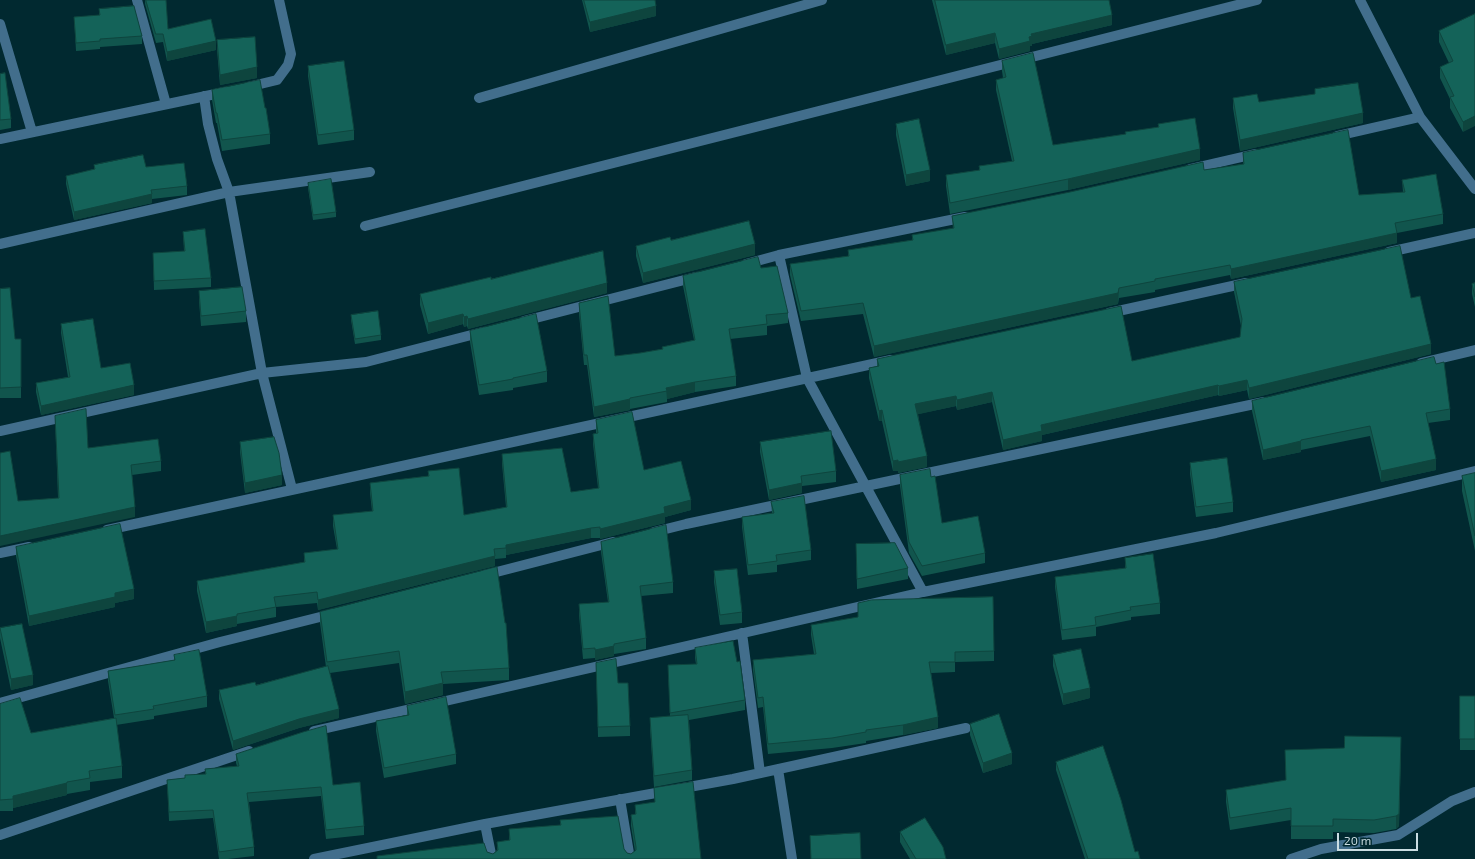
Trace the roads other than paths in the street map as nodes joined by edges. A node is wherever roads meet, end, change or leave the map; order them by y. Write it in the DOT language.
graph roads {
  1 [pos="137,0"];
  2 [pos="279,0"];
  3 [pos="822,0"];
  4 [pos="1257,0"];
  5 [pos="1360,0"];
  6 [pos="0,24"];
  7 [pos="204,96"];
  8 [pos="479,98"];
  9 [pos="166,104"];
  10 [pos="1420,117"];
  11 [pos="32,132"];
  12 [pos="1329,137"];
  13 [pos="0,139"];
  14 [pos="1268,151"];
  15 [pos="1183,170"];
  16 [pos="370,172"];
  17 [pos="1475,189"];
  18 [pos="229,192"];
  19 [pos="975,215"];
  20 [pos="365,226"];
  21 [pos="1475,233"];
  22 [pos="0,244"];
  23 [pos="1382,254"];
  24 [pos="779,255"];
  25 [pos="733,267"];
  26 [pos="702,275"];
  27 [pos="1258,280"];
  28 [pos="1102,314"];
  29 [pos="511,324"];
  30 [pos="496,328"];
  31 [pos="1475,350"];
  32 [pos="900,358"];
  33 [pos="1413,366"];
  34 [pos="262,373"];
  35 [pos="807,378"];
  36 [pos="1274,400"];
  37 [pos="0,431"];
  38 [pos="1475,471"];
  39 [pos="866,486"];
  40 [pos="292,489"];
  41 [pos="94,533"];
  42 [pos="648,534"];
  43 [pos="625,539"];
  44 [pos="40,544"];
  45 [pos="0,553"];
  46 [pos="472,578"];
  47 [pos="923,592"];
  48 [pos="343,611"];
  49 [pos="742,633"];
  50 [pos="0,703"];
  51 [pos="966,728"];
  52 [pos="301,734"];
  53 [pos="256,749"];
  54 [pos="778,769"];
  55 [pos="760,773"];
  56 [pos="1475,792"];
  57 [pos="620,799"];
  58 [pos="485,824"];
  59 [pos="0,835"];
  60 [pos="355,855"];
  61 [pos="314,859"];
  62 [pos="492,859"];
  63 [pos="630,859"];
  64 [pos="792,859"];
  65 [pos="1291,859"];
  1 -- 9 [label="street"];
  2 -- 7 [label="street"];
  3 -- 8 [label="street"];
  4 -- 20 [label="street"];
  5 -- 10 [label="street"];
  6 -- 11 [label="street"];
  7 -- 9 [label="street"];
  7 -- 18 [label="street"];
  9 -- 11 [label="street"];
  10 -- 12 [label="street"];
  10 -- 17 [label="street"];
  11 -- 13 [label="street"];
  14 -- 15 [label="street"];
  16 -- 18 [label="street"];
  18 -- 22 [label="street"];
  18 -- 34 [label="street"];
  19 -- 24 [label="street"];
  21 -- 23 [label="street"];
  24 -- 25 [label="street"];
  24 -- 35 [label="street"];
  26 -- 29 [label="street"];
  27 -- 28 [label="street"];
  30 -- 34 [label="street"];
  31 -- 33 [label="street"];
  32 -- 35 [label="street"];
  34 -- 37 [label="street"];
  34 -- 40 [label="street"];
  35 -- 39 [label="street"];
  35 -- 40 [label="street"];
  36 -- 39 [label="street"];
  38 -- 47 [label="street"];
  39 -- 42 [label="street"];
  39 -- 47 [label="street"];
  40 -- 41 [label="street"];
  43 -- 46 [label="street"];
  44 -- 45 [label="street"];
  47 -- 49 [label="street"];
  48 -- 50 [label="street"];
  49 -- 52 [label="street"];
  49 -- 55 [label="street"];
  51 -- 54 [label="street"];
  53 -- 59 [label="street"];
  54 -- 55 [label="street"];
  54 -- 64 [label="street"];
  55 -- 57 [label="street"];
  56 -- 65 [label="street"];
  57 -- 58 [label="street"];
  57 -- 63 [label="street"];
  58 -- 60 [label="street"];
  58 -- 62 [label="street"];
  60 -- 61 [label="street"];
}
